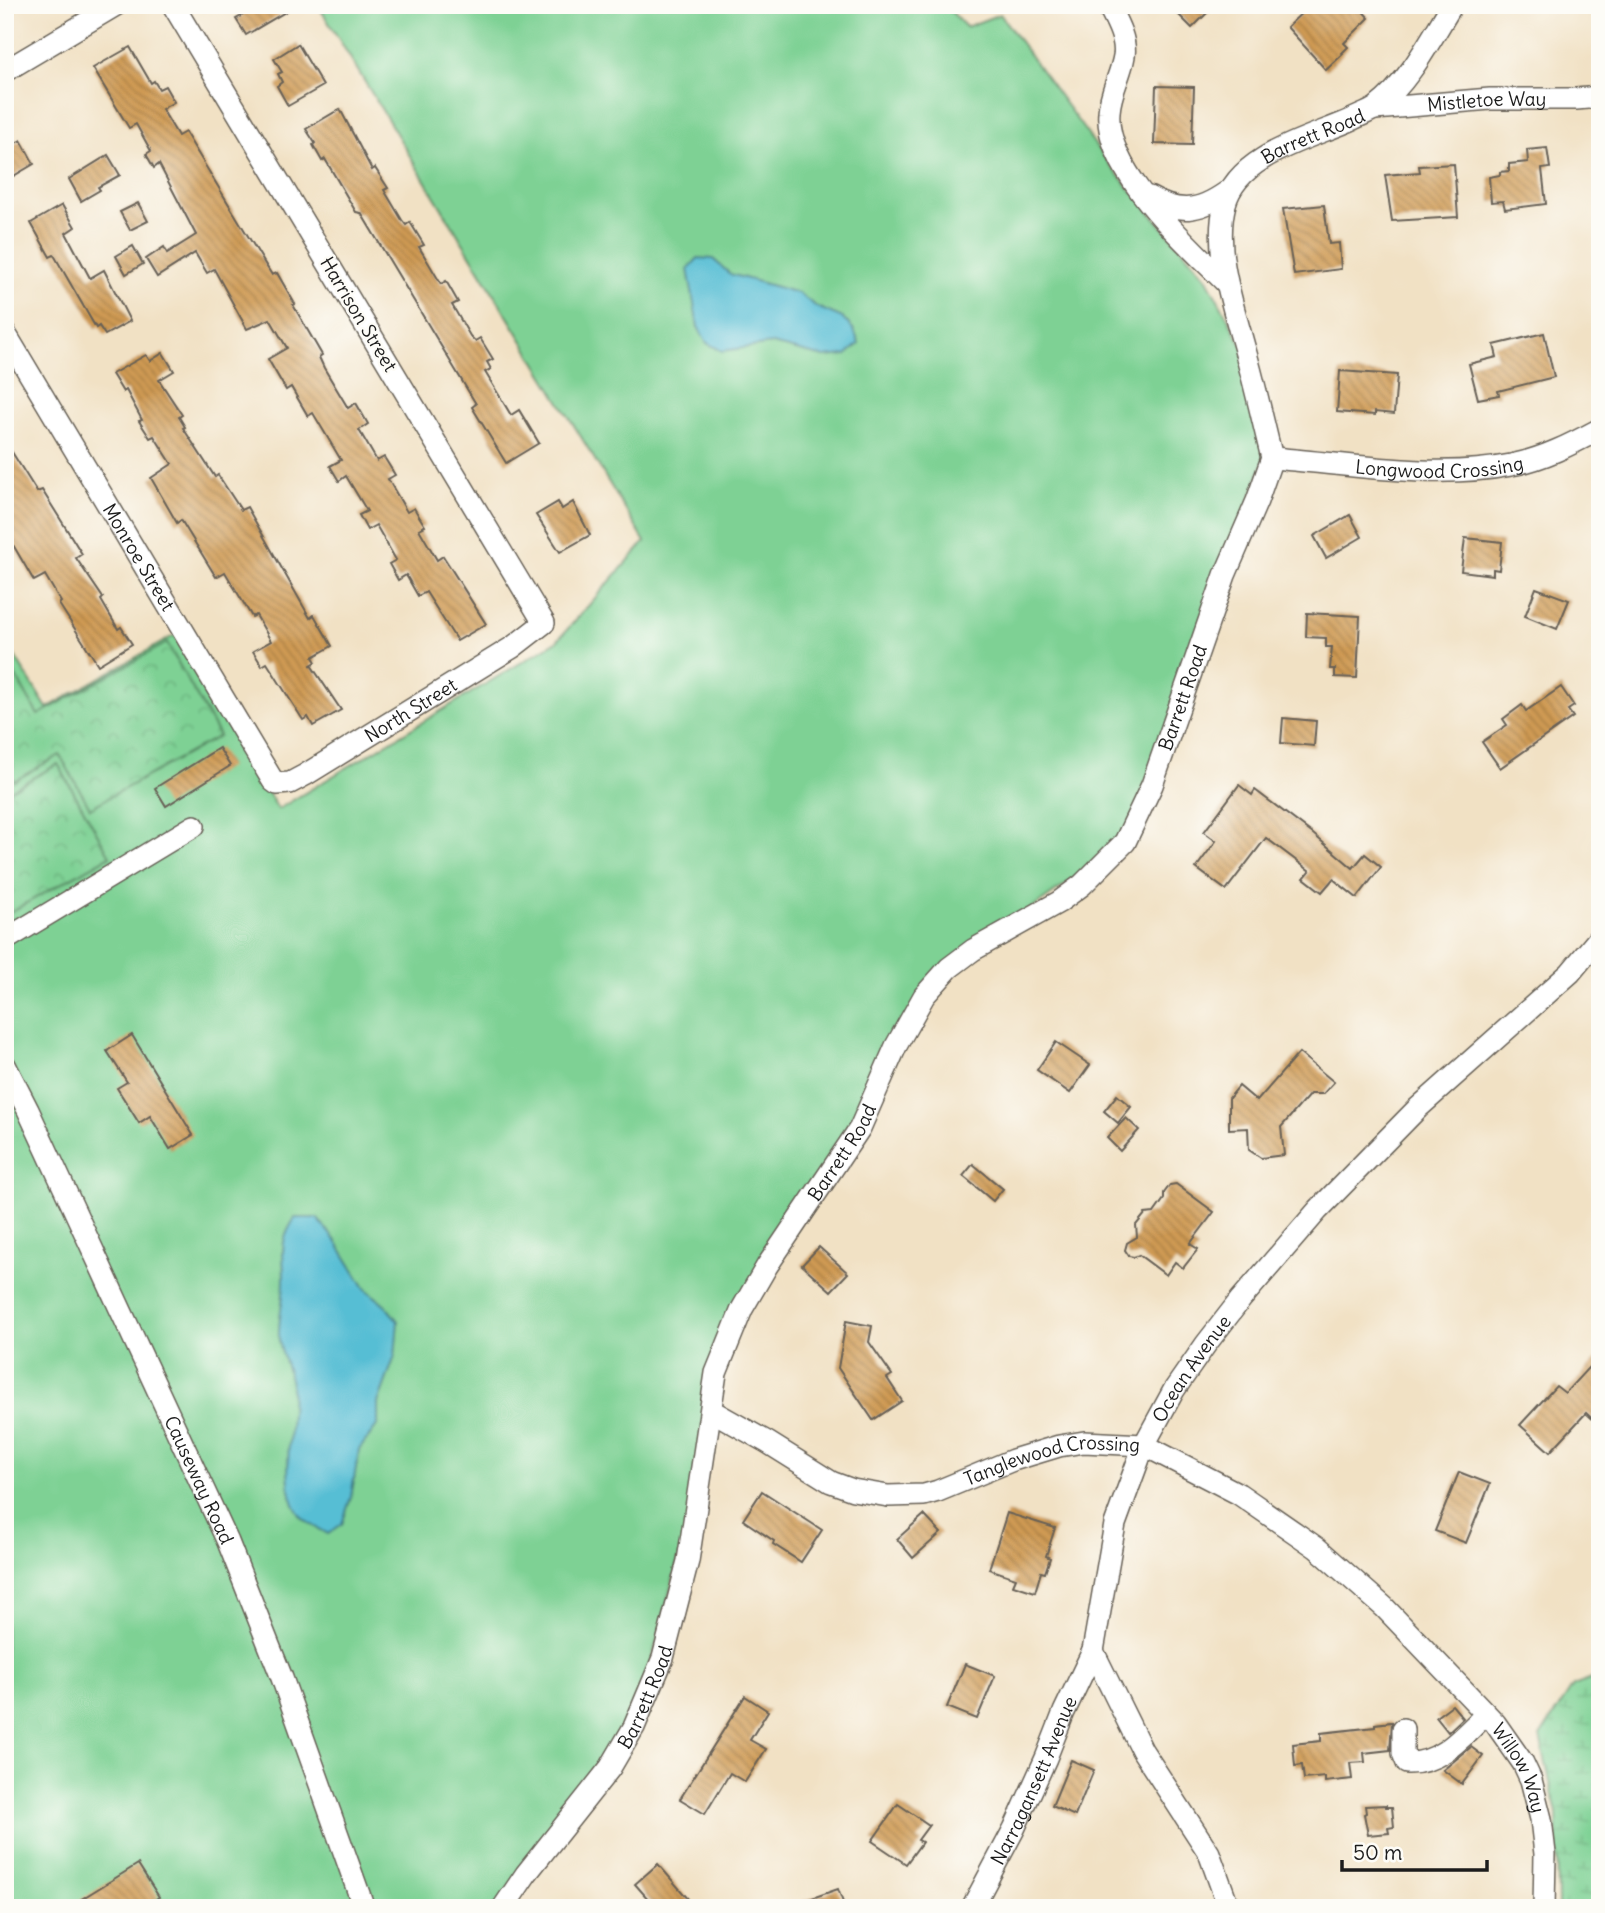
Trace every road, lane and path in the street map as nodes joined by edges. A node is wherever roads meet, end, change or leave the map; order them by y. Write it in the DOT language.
graph roads {
  1 [pos="116,5"];
  2 [pos="173,5"];
  3 [pos="1108,5"];
  4 [pos="1452,5"];
  5 [pos="5,71"];
  6 [pos="1600,97"];
  7 [pos="1375,108"];
  8 [pos="1233,187"];
  9 [pos="1143,193"];
  10 [pos="1227,284"];
  11 [pos="5,333"];
  12 [pos="1600,429"];
  13 [pos="1272,458"];
  14 [pos="544,623"];
  15 [pos="273,781"];
  16 [pos="194,826"];
  17 [pos="1600,937"];
  18 [pos="5,940"];
  19 [pos="5,1065"];
  20 [pos="712,1411"];
  21 [pos="1144,1445"];
  22 [pos="1093,1651"];
  23 [pos="1459,1685"];
  24 [pos="1486,1714"];
  25 [pos="1403,1729"];
  26 [pos="363,1908"];
  27 [pos="503,1908"];
  28 [pos="972,1908"];
  29 [pos="1229,1908"];
  30 [pos="1545,1908"];
  1 -- 5 [label="street"];
  2 -- 14 [label="street, Harrison Street"];
  3 -- 9 [label="street"];
  4 -- 7 [label="street, Barrett Road"];
  6 -- 7 [label="street, Mistletoe Way"];
  7 -- 8 [label="street, Barrett Road"];
  8 -- 9 [label="street"];
  8 -- 10 [label="street, Barrett Road"];
  9 -- 10 [label="street"];
  10 -- 13 [label="street, Barrett Road"];
  11 -- 15 [label="street, Monroe Street"];
  12 -- 13 [label="street, Longwood Crossing"];
  13 -- 20 [label="street, Barrett Road"];
  14 -- 15 [label="street, North Street"];
  16 -- 18 [label="street"];
  17 -- 21 [label="street, Ocean Avenue"];
  19 -- 26 [label="street, Causeway Road"];
  20 -- 21 [label="street, Tanglewood Crossing"];
  20 -- 27 [label="street, Barrett Road"];
  21 -- 22 [label="street, Ocean Avenue"];
  21 -- 23 [label="street, Tanglewood Crossing"];
  22 -- 28 [label="street, Narragansett Avenue"];
  22 -- 29 [label="street"];
  23 -- 24 [label="street, Willow Way"];
  24 -- 25 [label="street"];
  24 -- 30 [label="street, Willow Way"];
}
